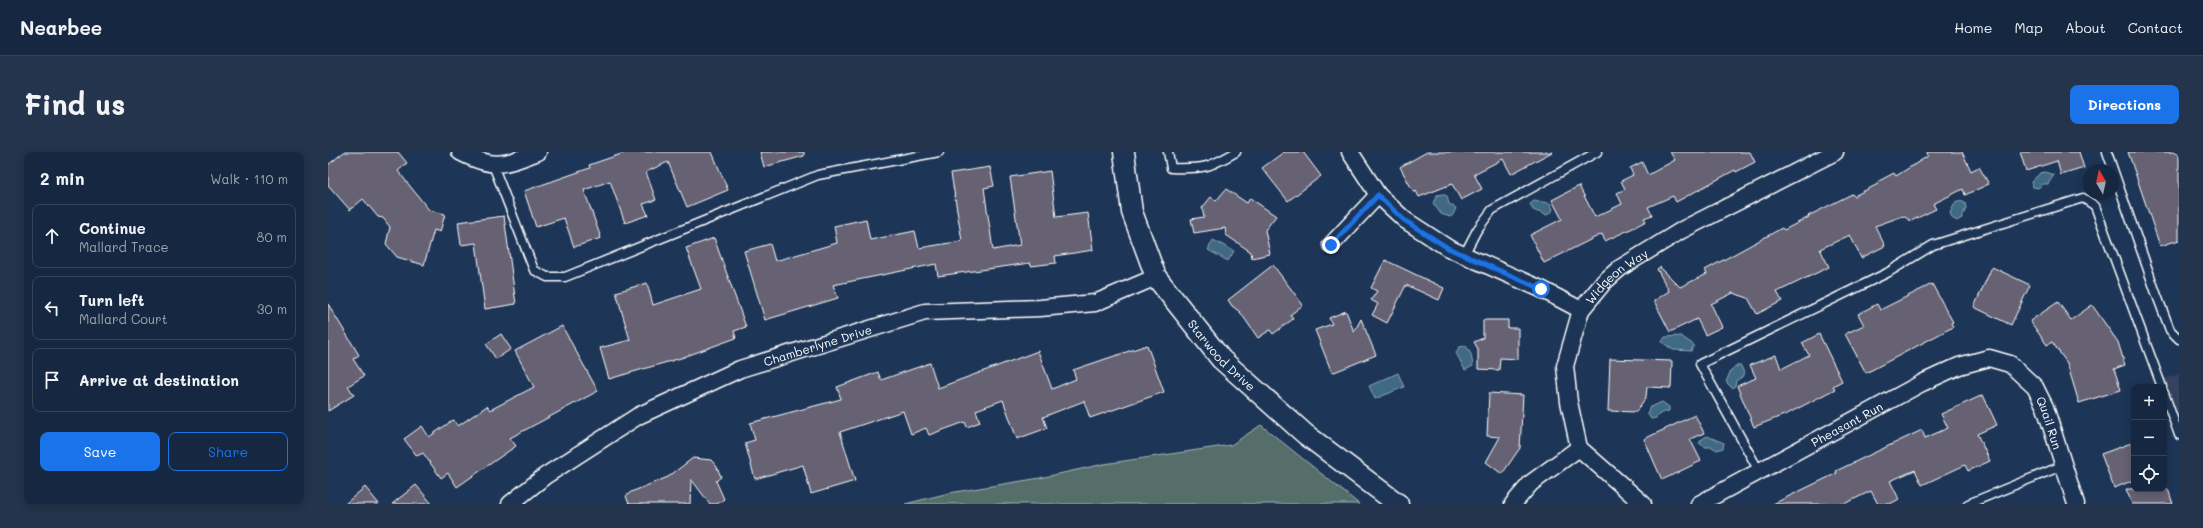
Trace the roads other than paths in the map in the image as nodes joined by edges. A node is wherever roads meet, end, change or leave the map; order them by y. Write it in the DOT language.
graph roads {
  1 [pos="460,152"];
  2 [pos="538,152"];
  3 [pos="939,152"];
  4 [pos="1124,152"];
  5 [pos="1168,152"];
  6 [pos="1236,152"];
  7 [pos="1350,152"];
  8 [pos="1597,152"];
  9 [pos="1835,152"];
  10 [pos="2107,152"];
  11 [pos="493,165"];
  12 [pos="1378,195"];
  13 [pos="1331,245"];
  14 [pos="1464,256"];
  15 [pos="1156,277"];
  16 [pos="1581,310"];
  17 [pos="2179,339"];
  18 [pos="1999,359"];
  19 [pos="2161,384"];
  20 [pos="2167,401"];
  21 [pos="2179,435"];
  22 [pos="1579,448"];
  23 [pos="2064,465"];
  24 [pos="1759,472"];
  25 [pos="510,504"];
  26 [pos="1398,504"];
  27 [pos="1513,504"];
  28 [pos="1641,504"];
  29 [pos="1699,504"];
  30 [pos="1968,504"];
  31 [pos="2076,504"];
  1 -- 11 [label="street"];
  2 -- 11 [label="street"];
  3 -- 11 [label="lane"];
  4 -- 15 [label="street, Starwood Drive"];
  5 -- 6 [label="lane"];
  7 -- 12 [label="street"];
  8 -- 14 [label="lane"];
  9 -- 16 [label="street, Widgeon Way"];
  10 -- 17 [label="lane"];
  12 -- 13 [label="street"];
  12 -- 14 [label="street"];
  14 -- 16 [label="street"];
  15 -- 25 [label="street, Chamberlyne Drive"];
  15 -- 26 [label="street, Starwood Drive"];
  16 -- 22 [label="street, Widgeon Way"];
  18 -- 23 [label="street, Quail Run"];
  18 -- 24 [label="street, Pheasant Run"];
  19 -- 24 [label="lane"];
  20 -- 21 [label="lane"];
  22 -- 27 [label="street"];
  22 -- 28 [label="street"];
  23 -- 30 [label="lane"];
  23 -- 31 [label="street, Quail Run"];
  24 -- 29 [label="street, Pheasant Run"];
}
